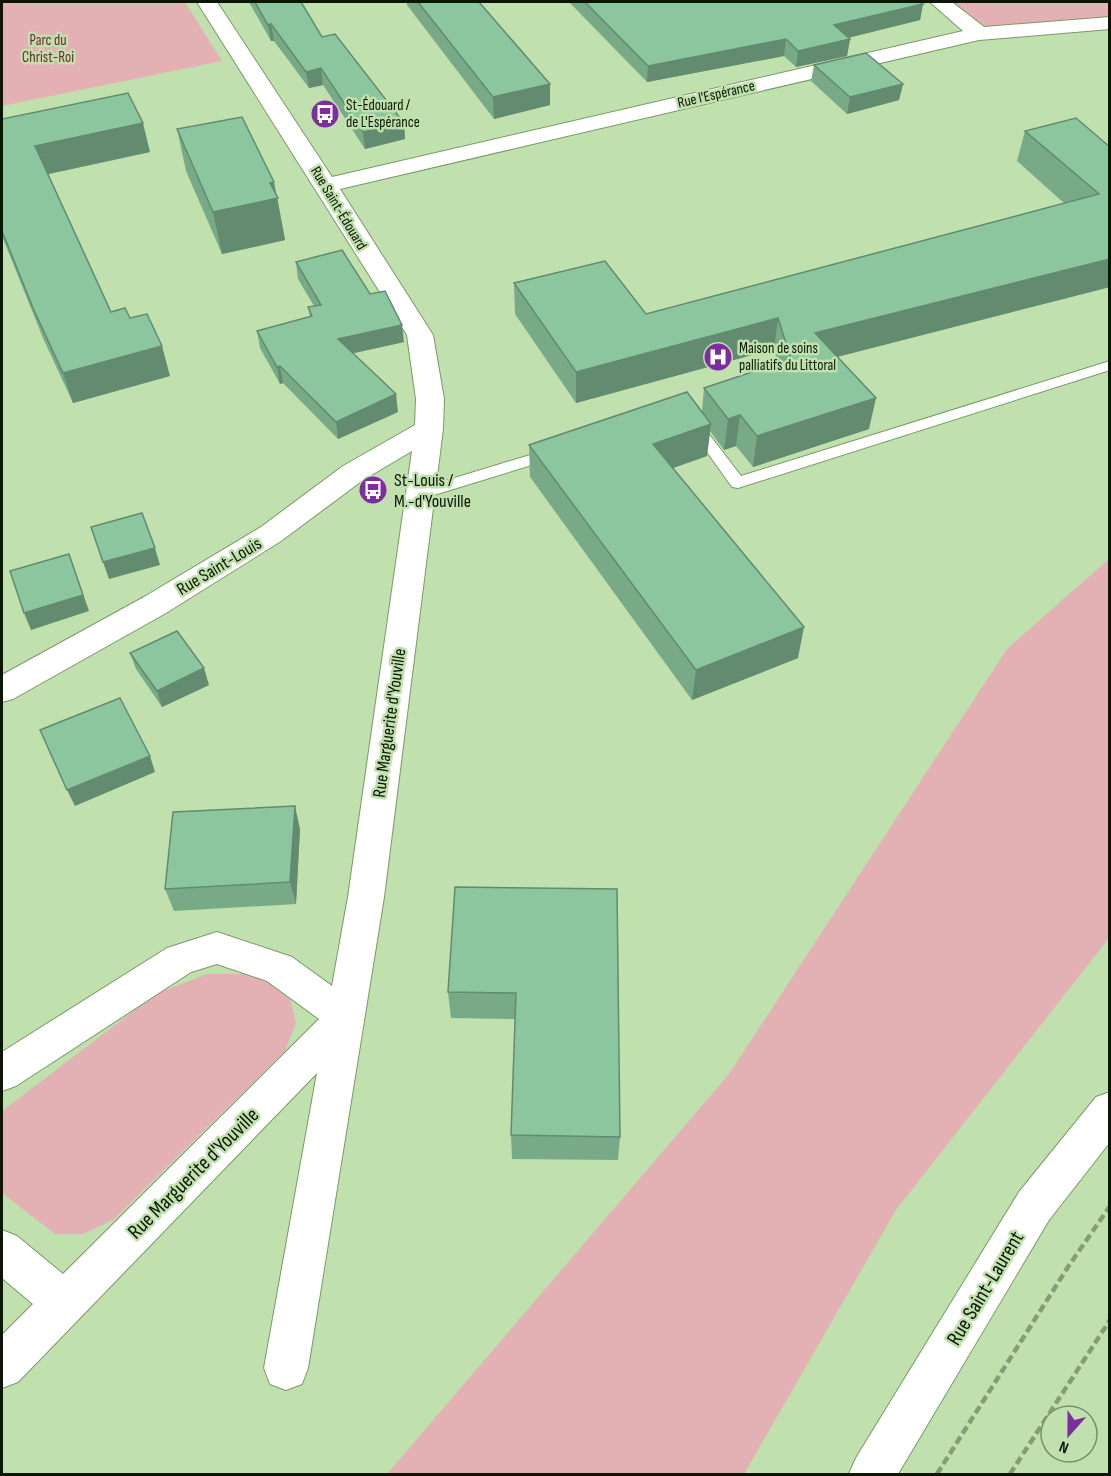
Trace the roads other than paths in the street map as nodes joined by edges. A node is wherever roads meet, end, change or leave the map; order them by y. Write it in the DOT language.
graph roads {
  1 [pos="207,2"];
  2 [pos="940,2"];
  3 [pos="1110,23"];
  4 [pos="979,34"];
  5 [pos="326,185"];
  6 [pos="1110,365"];
  7 [pos="686,412"];
  8 [pos="429,429"];
  9 [pos="564,450"];
  10 [pos="421,494"];
  11 [pos="2,690"];
  12 [pos="346,1017"];
  13 [pos="2,1073"];
  14 [pos="1110,1110"];
  15 [pos="2,1251"];
  16 [pos="65,1303"];
  17 [pos="2,1366"];
  18 [pos="286,1368"];
  19 [pos="872,1474"];
  1 -- 5 [label="street, Rue Saint-Édouard"];
  2 -- 4 [label="street"];
  3 -- 4 [label="street, Rue l'Espérance"];
  4 -- 5 [label="street, Rue l'Espérance"];
  5 -- 8 [label="street, Rue Saint-Édouard"];
  6 -- 7 [label="lane"];
  8 -- 10 [label="street, Rue Marguerite d'Youville"];
  8 -- 11 [label="street, Rue Saint-Louis"];
  9 -- 10 [label="lane"];
  10 -- 12 [label="street, Rue Marguerite d'Youville"];
  12 -- 13 [label="street"];
  12 -- 16 [label="street, Rue Marguerite d'Youville"];
  12 -- 18 [label="street, Rue Marguerite d'Youville"];
  14 -- 19 [label="street, Rue Saint-Laurent"];
  15 -- 16 [label="street"];
  16 -- 17 [label="street, Rue Marguerite d'Youville"];
}
